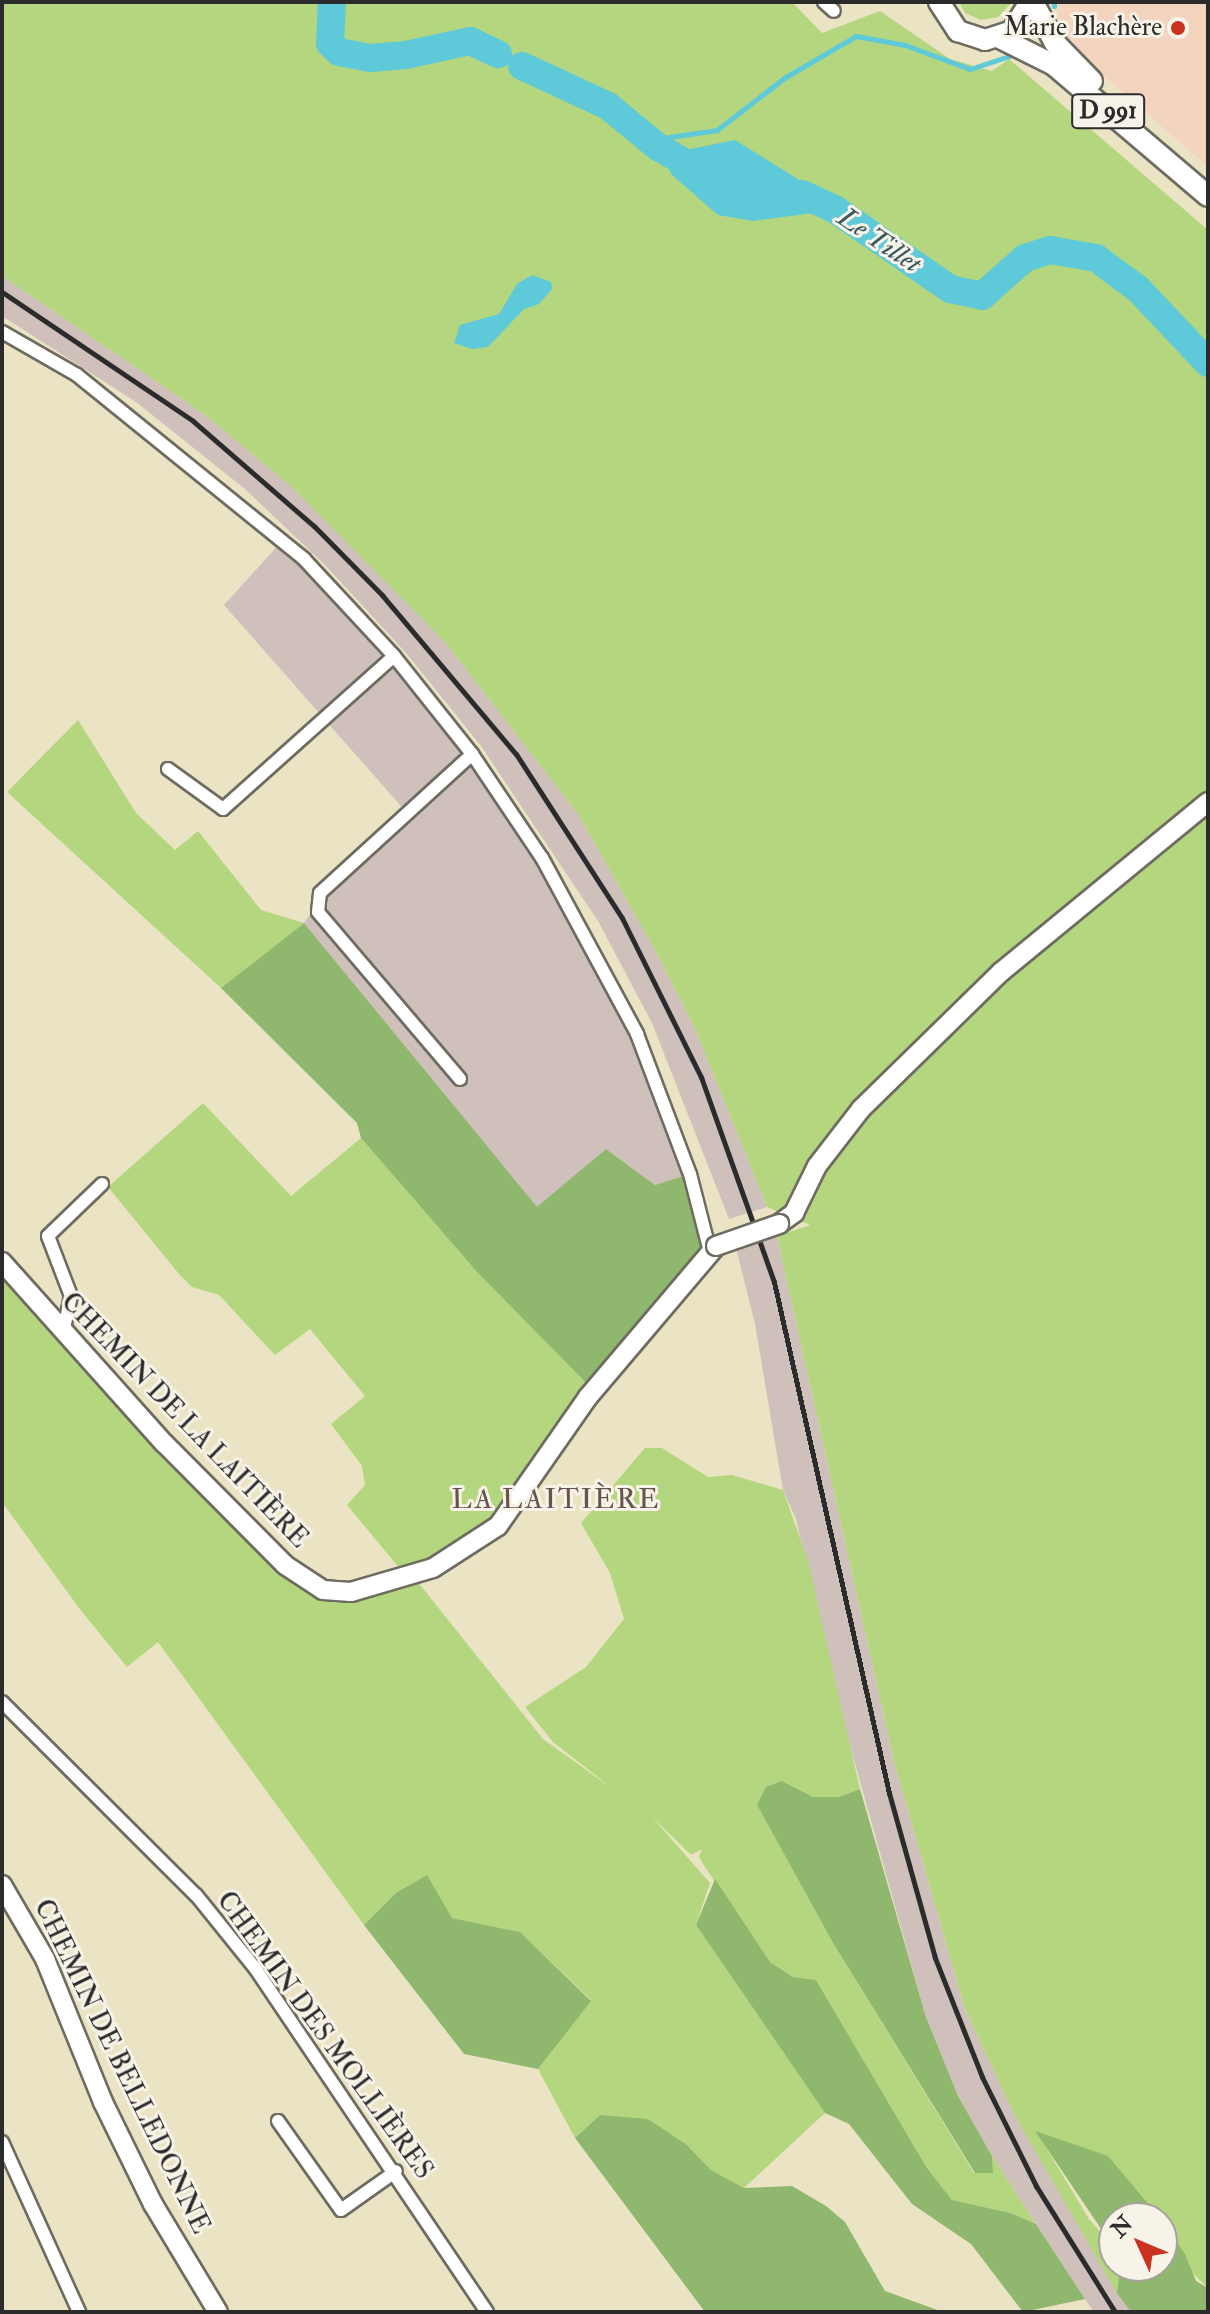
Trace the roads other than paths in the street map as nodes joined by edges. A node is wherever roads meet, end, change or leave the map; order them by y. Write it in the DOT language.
graph roads {
  1 [pos="939,2"];
  2 [pos="1032,2"];
  3 [pos="1000,38"];
  4 [pos="1208,180"];
  5 [pos="1208,196"];
  6 [pos="2,332"];
  7 [pos="394,656"];
  8 [pos="472,754"];
  9 [pos="168,769"];
  10 [pos="1208,802"];
  11 [pos="460,1079"];
  12 [pos="102,1184"];
  13 [pos="713,1249"];
  14 [pos="2,1262"];
  15 [pos="63,1333"];
  16 [pos="2,1702"];
  17 [pos="2,1885"];
  18 [pos="278,2121"];
  19 [pos="2,2142"];
  20 [pos="396,2171"];
  21 [pos="79,2312"];
  22 [pos="218,2312"];
  23 [pos="487,2312"];
  1 -- 3 [label="main road"];
  2 -- 3 [label="main road"];
  2 -- 4 [label="main road, D 991"];
  3 -- 5 [label="main road, D 991"];
  6 -- 7 [label="street"];
  7 -- 8 [label="street"];
  7 -- 9 [label="street"];
  8 -- 11 [label="street"];
  8 -- 13 [label="street"];
  10 -- 13 [label="main road, bridge"];
  12 -- 15 [label="street"];
  13 -- 15 [label="main road, CHEMIN DE LA LAITIÈRE"];
  14 -- 15 [label="main road, CHEMIN DE LA LAITIÈRE"];
  16 -- 20 [label="street, CHEMIN DES MOLLIÈRES"];
  17 -- 22 [label="main road, CHEMIN DE BELLEDONNE"];
  18 -- 20 [label="street"];
  19 -- 21 [label="street"];
  20 -- 23 [label="street, CHEMIN DES MOLLIÈRES"];
}
